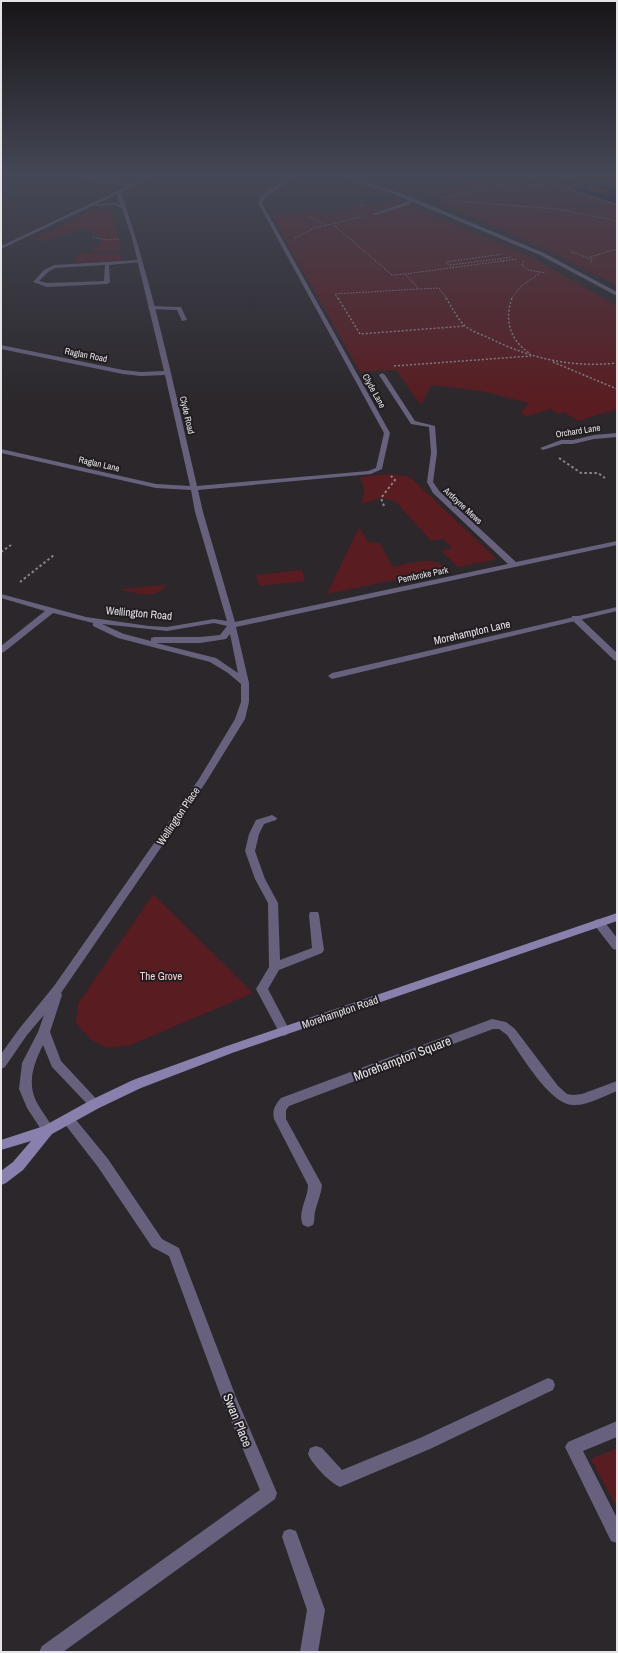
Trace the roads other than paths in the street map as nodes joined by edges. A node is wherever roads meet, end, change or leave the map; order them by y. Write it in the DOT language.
graph roads {
  1 [pos="137,251"];
  2 [pos="287,251"];
  3 [pos="535,251"];
  4 [pos="139,261"];
  5 [pos="107,263"];
  6 [pos="617,294"];
  7 [pos="151,308"];
  8 [pos="184,320"];
  9 [pos="1,347"];
  10 [pos="168,373"];
  11 [pos="382,376"];
  12 [pos="617,435"];
  13 [pos="543,448"];
  14 [pos="1,451"];
  15 [pos="193,488"];
  16 [pos="617,543"];
  17 [pos="514,565"];
  18 [pos="1,596"];
  19 [pos="617,609"];
  20 [pos="51,610"];
  21 [pos="575,618"];
  22 [pos="84,619"];
  23 [pos="232,626"];
  24 [pos="135,639"];
  25 [pos="1,650"];
  26 [pos="617,658"];
  27 [pos="332,676"];
  28 [pos="244,683"];
  29 [pos="272,818"];
  30 [pos="314,915"];
  31 [pos="617,917"];
  32 [pos="600,923"];
  33 [pos="617,946"];
  34 [pos="275,967"];
  35 [pos="58,989"];
  36 [pos="284,1031"];
  37 [pos="44,1032"];
  38 [pos="1,1064"];
  39 [pos="617,1086"];
  40 [pos="95,1104"];
  41 [pos="68,1119"];
  42 [pos="48,1130"];
  43 [pos="1,1145"];
  44 [pos="1,1179"];
  45 [pos="308,1221"];
  46 [pos="548,1385"];
  47 [pos="617,1429"];
  48 [pos="316,1454"];
  49 [pos="617,1536"];
  50 [pos="290,1537"];
  51 [pos="48,1652"];
  52 [pos="309,1652"];
  1 -- 4 [label="street, Clyde Road"];
  2 -- 15 [label="street, Clyde Lane"];
  3 -- 6 [label="street"];
  4 -- 5 [label="street"];
  4 -- 7 [label="street, Clyde Road"];
  5 -- 5 [label="street"];
  7 -- 8 [label="street"];
  7 -- 10 [label="street, Clyde Road"];
  9 -- 10 [label="street, Raglan Road"];
  10 -- 15 [label="street, Clyde Road"];
  11 -- 17 [label="street, Ardoyne Mews"];
  12 -- 13 [label="street, Orchard Lane"];
  14 -- 15 [label="street, Raglan Lane"];
  15 -- 23 [label="street, Clyde Road"];
  16 -- 17 [label="street, Pembroke Park"];
  17 -- 23 [label="street, Pembroke Park"];
  18 -- 20 [label="street, Wellington Road"];
  19 -- 21 [label="street, Morehampton Lane"];
  20 -- 22 [label="street, Wellington Road"];
  20 -- 25 [label="street"];
  21 -- 26 [label="street"];
  21 -- 27 [label="street, Morehampton Lane"];
  22 -- 23 [label="street, Wellington Road"];
  22 -- 24 [label="street, Wellington Road"];
  23 -- 24 [label="street, Wellington Road"];
  23 -- 28 [label="street, Wellington Place"];
  24 -- 28 [label="street, Wellington Road"];
  28 -- 35 [label="street, Wellington Place"];
  29 -- 34 [label="street"];
  30 -- 34 [label="street"];
  31 -- 32 [label="main road, Morehampton Road"];
  32 -- 33 [label="street"];
  32 -- 36 [label="main road, Morehampton Road"];
  34 -- 36 [label="street"];
  35 -- 37 [label="street, Wellington Place"];
  35 -- 38 [label="street, Wellington Place"];
  36 -- 40 [label="main road, Morehampton Road"];
  37 -- 40 [label="street"];
  37 -- 42 [label="street, Wellington Place"];
  39 -- 45 [label="street, Morehampton Square"];
  40 -- 41 [label="main road, Morehampton Road"];
  41 -- 42 [label="main road, Morehampton Road"];
  41 -- 51 [label="street, Swan Place"];
  42 -- 43 [label="main road"];
  42 -- 44 [label="main road"];
  46 -- 48 [label="street"];
  47 -- 49 [label="street"];
  50 -- 52 [label="street"];
}
